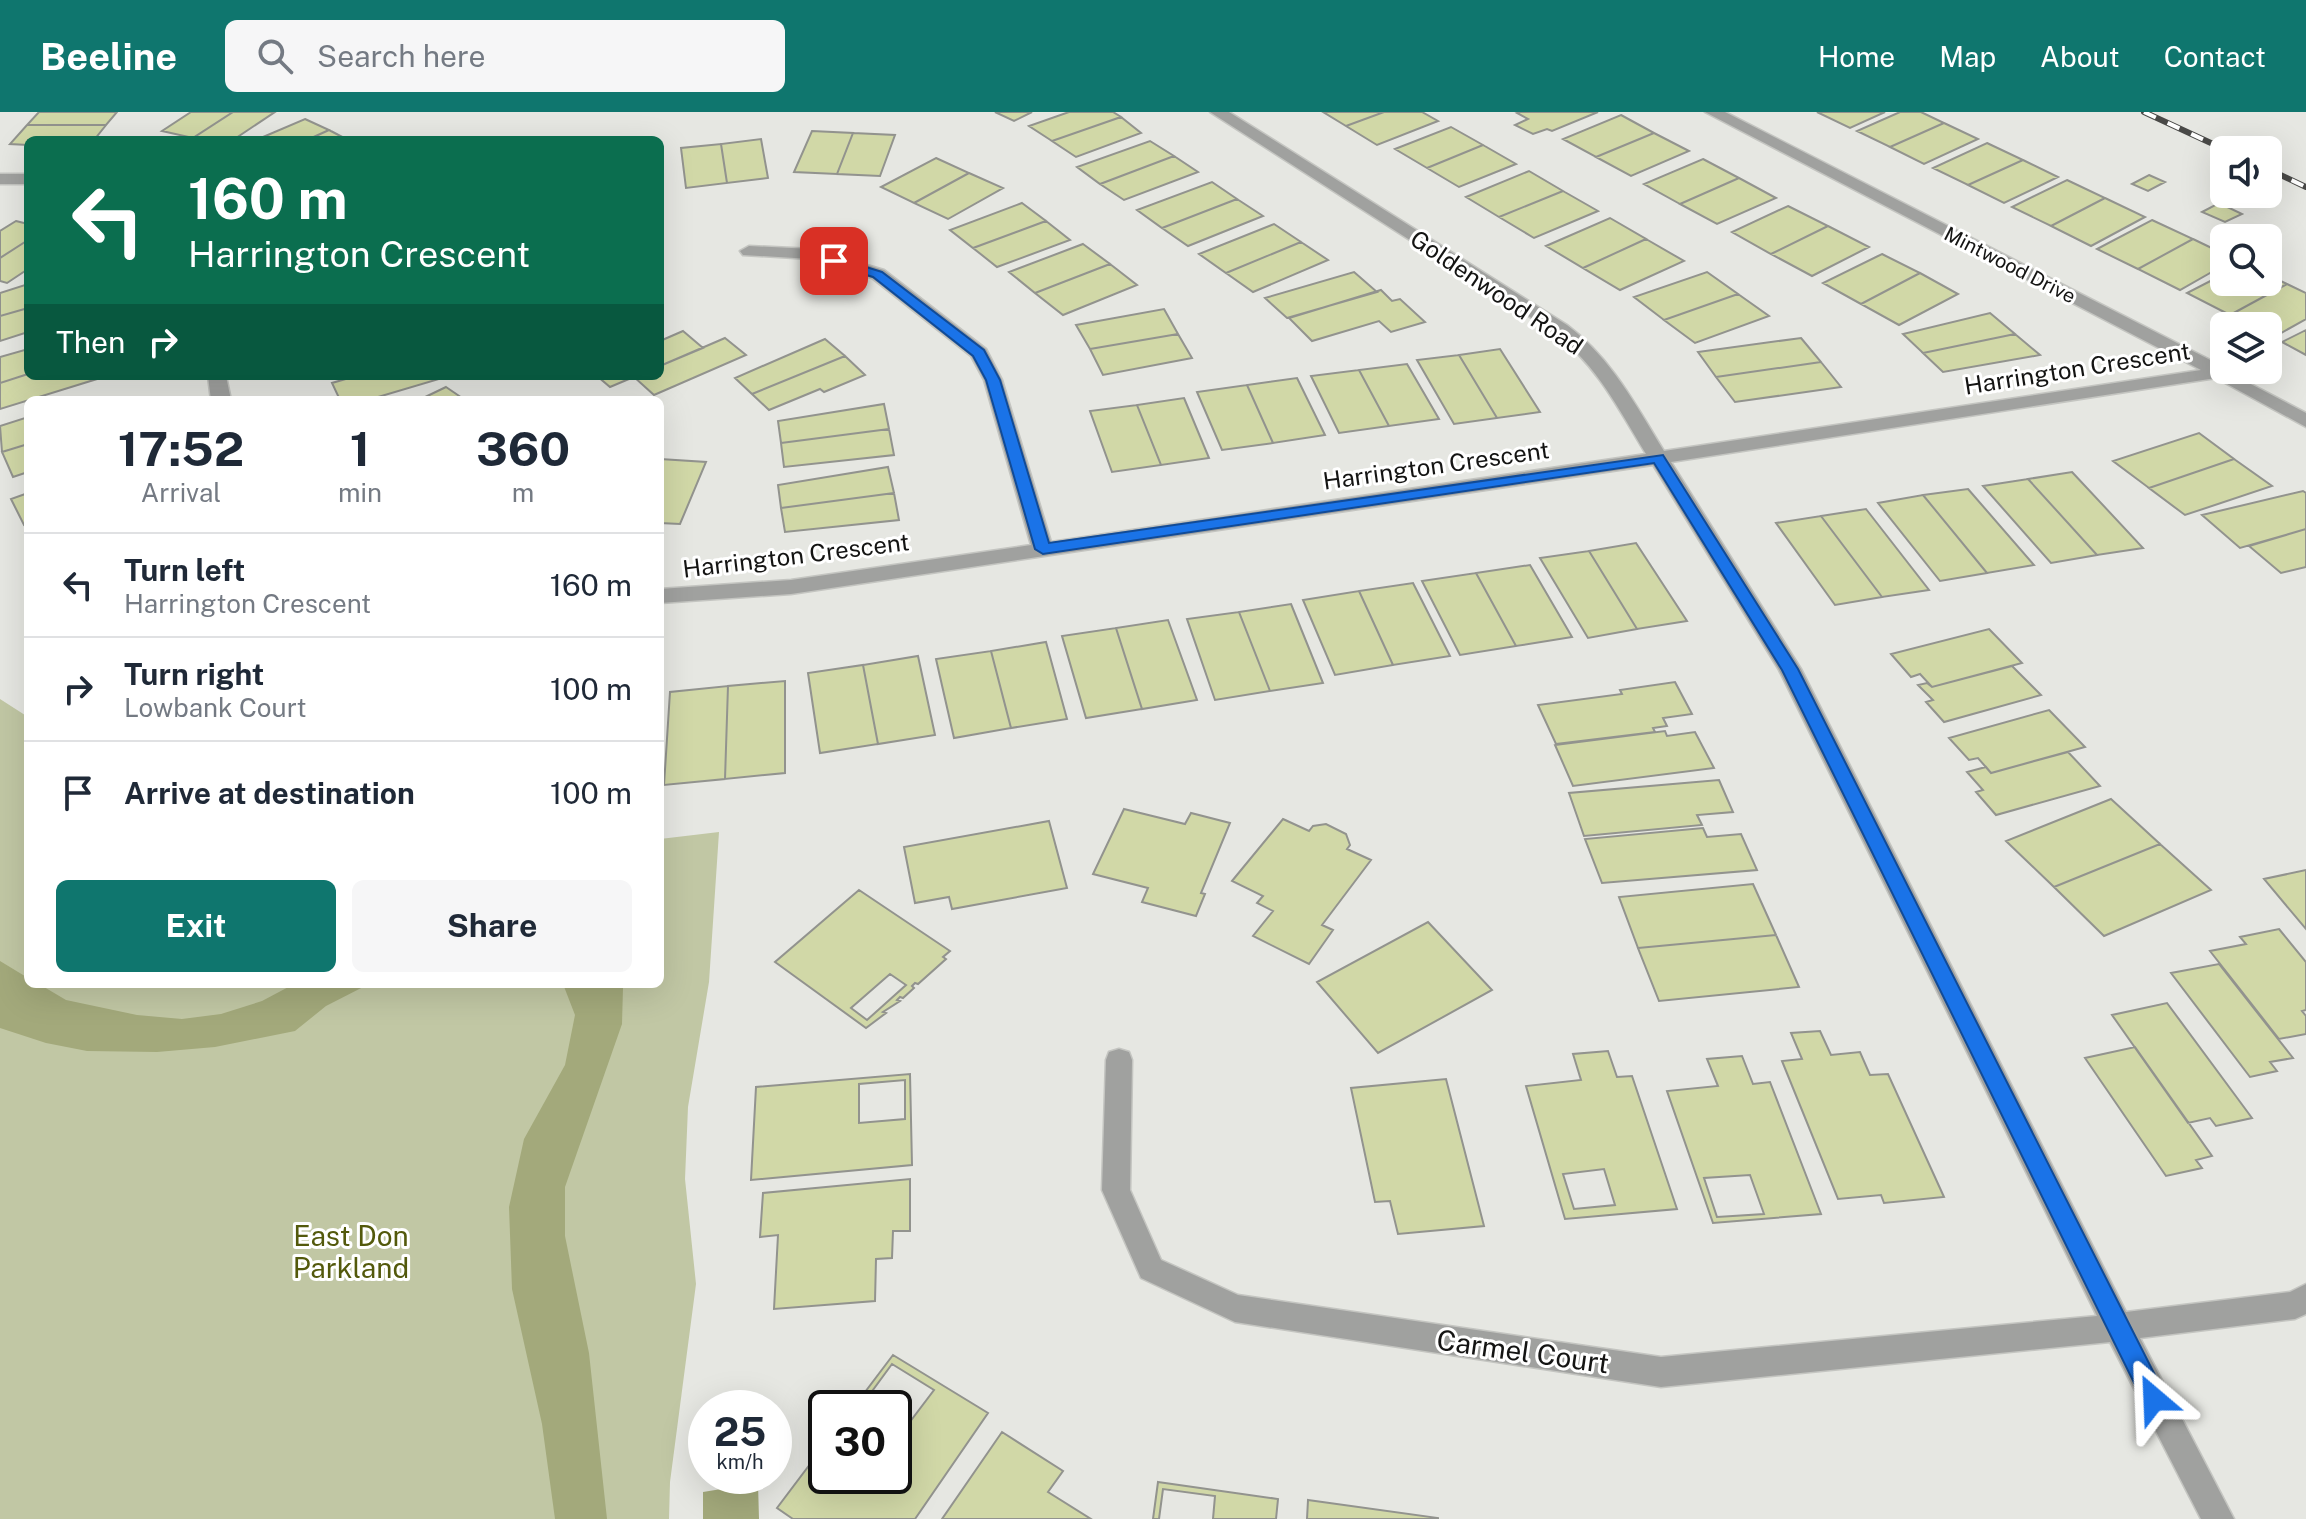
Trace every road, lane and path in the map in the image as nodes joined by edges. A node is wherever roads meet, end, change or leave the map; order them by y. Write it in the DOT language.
graph roads {
  1 [pos="1218,112"];
  2 [pos="1713,112"];
  3 [pos="0,179"];
  4 [pos="24,179"];
  5 [pos="749,251"];
  6 [pos="2210,367"];
  7 [pos="2210,374"];
  8 [pos="2240,384"];
  9 [pos="2306,421"];
  10 [pos="1658,458"];
  11 [pos="1043,549"];
  12 [pos="664,596"];
  13 [pos="1119,1060"];
  14 [pos="2306,1298"];
  15 [pos="2119,1327"];
  16 [pos="2218,1519"];
  1 -- 10 [label="street, Goldenwood Road"];
  2 -- 6 [label="street, Mintwood Drive"];
  3 -- 4 [label="street"];
  5 -- 11 [label="street"];
  7 -- 10 [label="street, Harrington Crescent"];
  8 -- 9 [label="street, Mintwood Drive"];
  10 -- 11 [label="street, Harrington Crescent"];
  10 -- 15 [label="street, Goldenwood Road"];
  11 -- 12 [label="street, Harrington Crescent"];
  13 -- 15 [label="street, Carmel Court"];
  14 -- 15 [label="street"];
  15 -- 16 [label="street, Goldenwood Road"];
}
